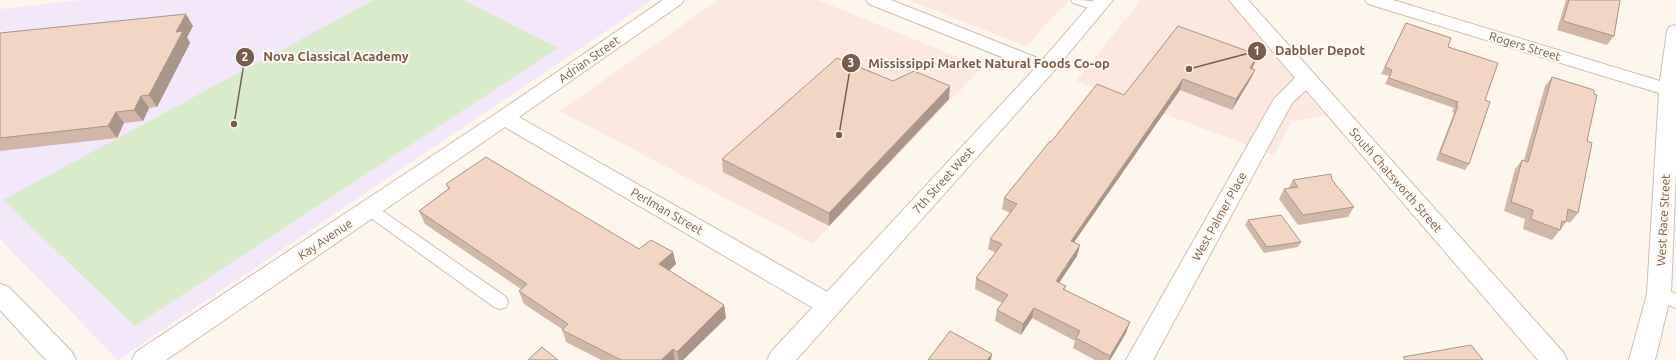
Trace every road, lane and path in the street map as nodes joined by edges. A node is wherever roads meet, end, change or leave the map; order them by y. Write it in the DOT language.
graph roads {
  1 [pos="675,0"];
  2 [pos="875,0"];
  3 [pos="1077,0"];
  4 [pos="1238,0"];
  5 [pos="1374,0"];
  6 [pos="1397,3"];
  7 [pos="1101,4"];
  8 [pos="1676,31"];
  9 [pos="1046,68"];
  10 [pos="1307,78"];
  11 [pos="1673,91"];
  12 [pos="504,118"];
  13 [pos="369,209"];
  14 [pos="0,294"];
  15 [pos="1667,297"];
  16 [pos="500,302"];
  17 [pos="830,305"];
  18 [pos="63,360"];
  19 [pos="145,360"];
  20 [pos="780,360"];
  21 [pos="1139,360"];
  22 [pos="1554,360"];
  23 [pos="1642,360"];
  1 -- 12 [label="street, Adrian Street"];
  2 -- 9 [label="street"];
  3 -- 7 [label="lane"];
  4 -- 10 [label="street, South Chatsworth Street"];
  5 -- 6 [label="street, Rogers Street"];
  6 -- 11 [label="street, Rogers Street"];
  7 -- 9 [label="street, 7th Street West"];
  8 -- 11 [label="street, West Race Street"];
  9 -- 17 [label="street, 7th Street West"];
  10 -- 21 [label="street, West Palmer Place"];
  10 -- 22 [label="street, South Chatsworth Street"];
  11 -- 15 [label="street, West Race Street"];
  12 -- 13 [label="street, Kay Avenue"];
  12 -- 17 [label="street, Perlman Street"];
  13 -- 16 [label="lane"];
  13 -- 19 [label="street, Kay Avenue"];
  14 -- 18 [label="street"];
  15 -- 23 [label="street, West Race Street"];
  17 -- 20 [label="street, 7th Street West"];
}
